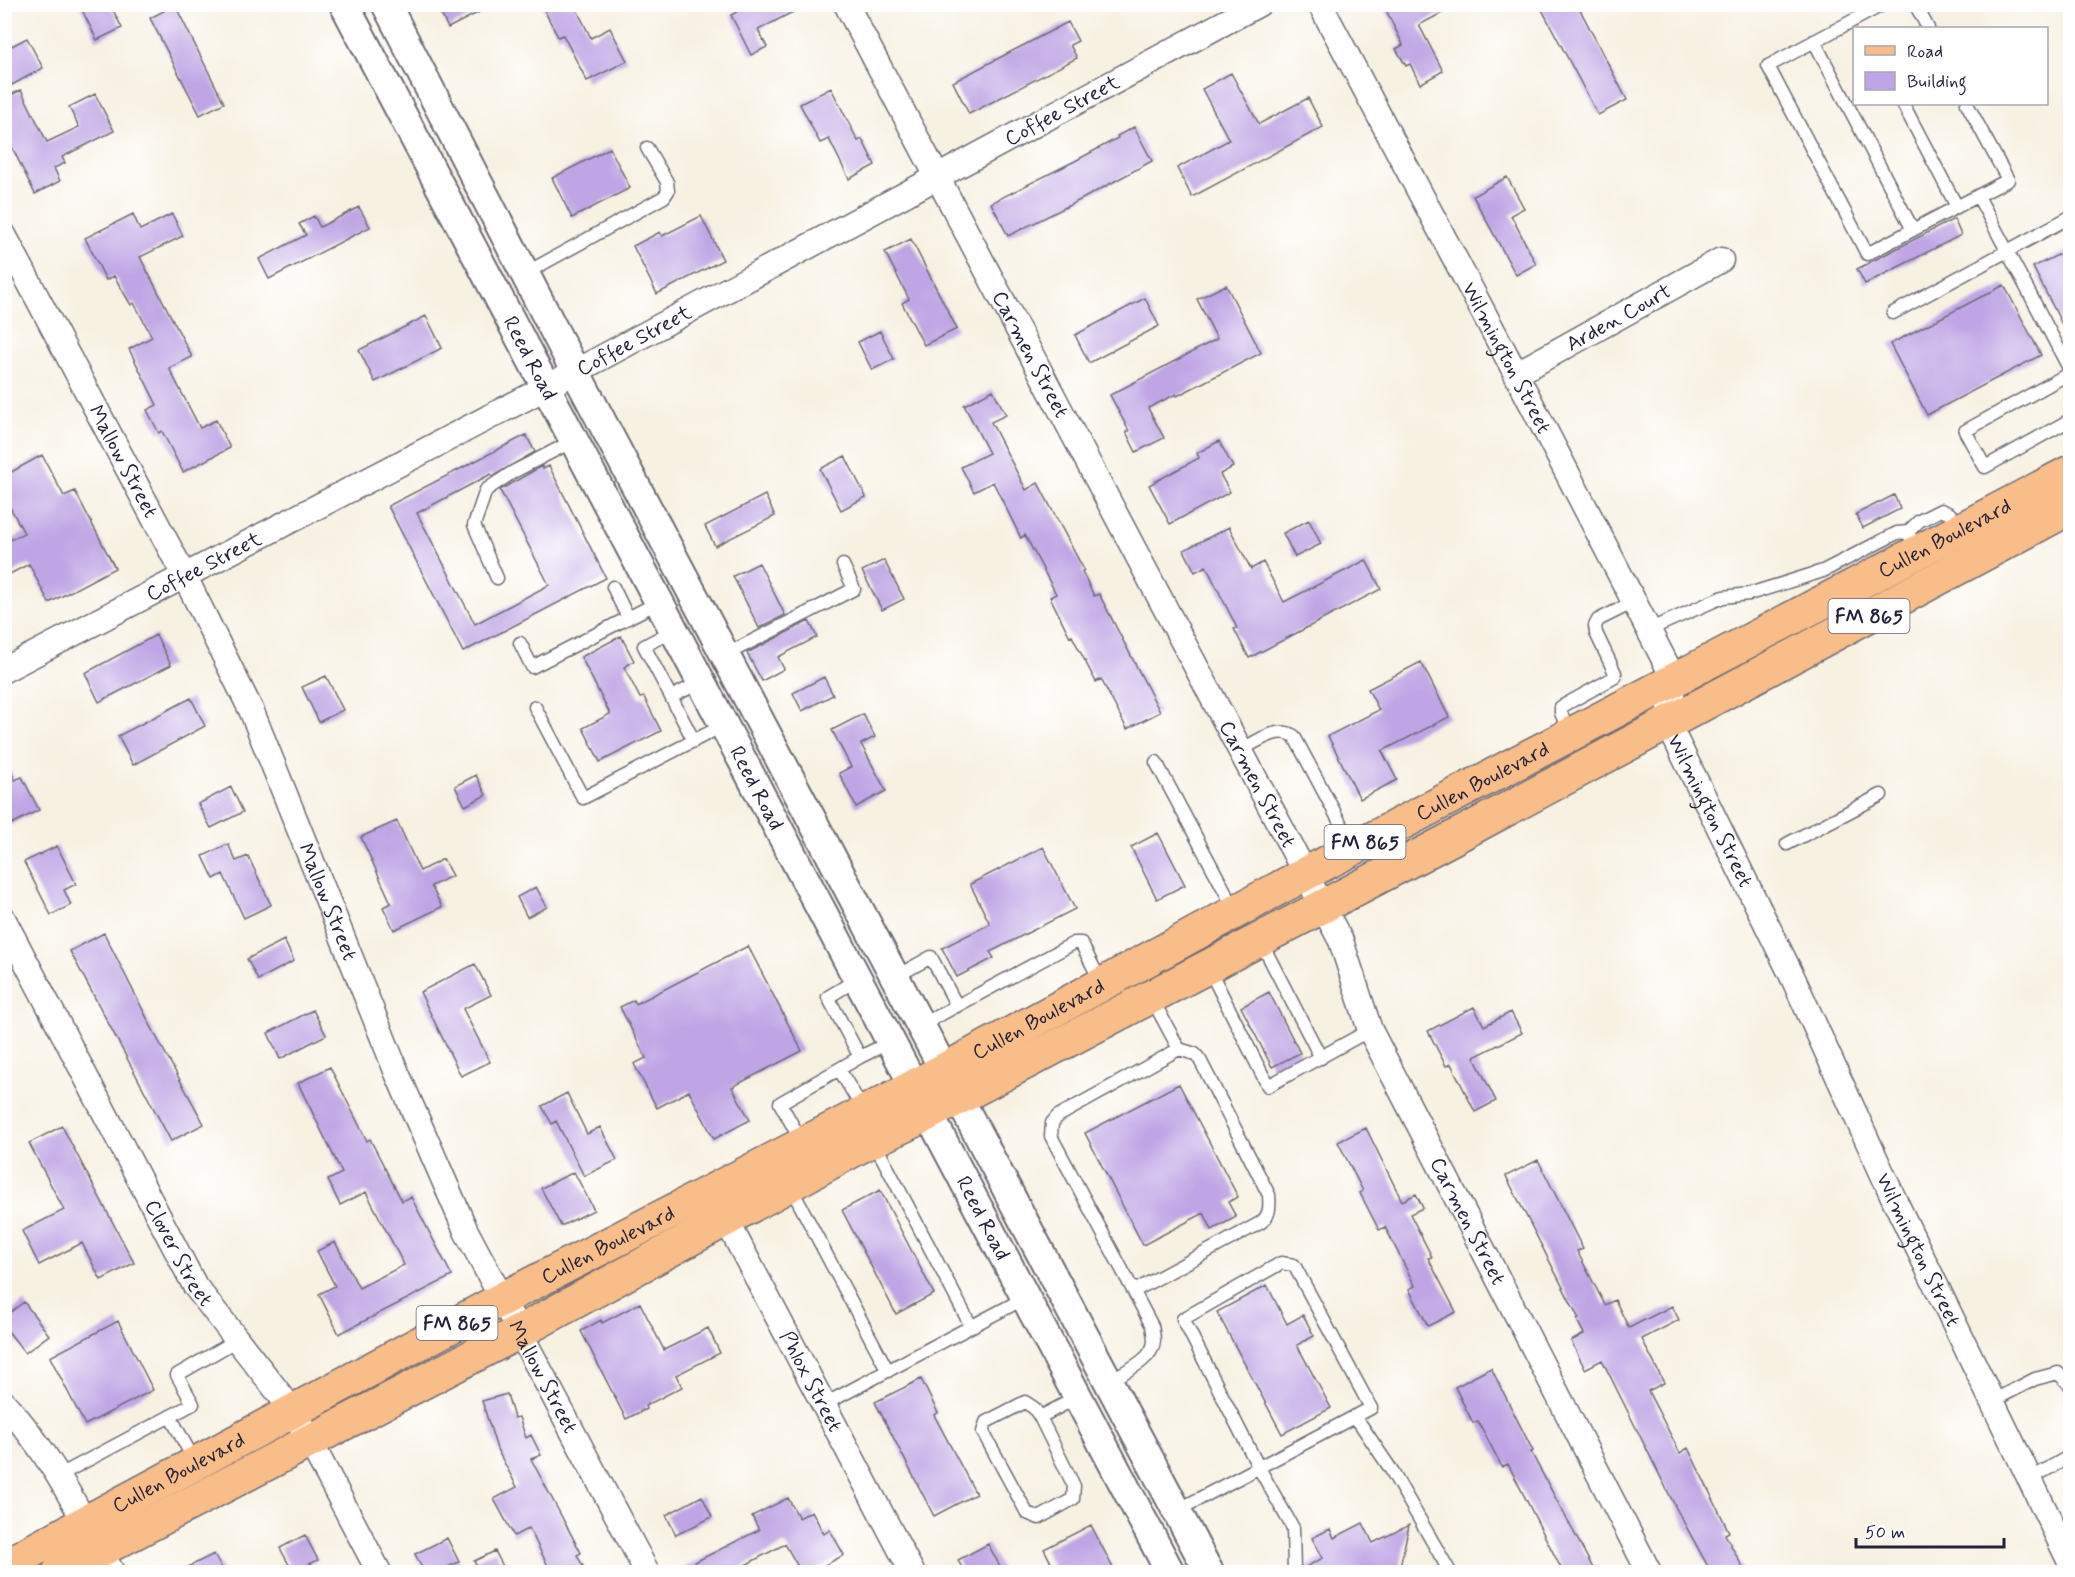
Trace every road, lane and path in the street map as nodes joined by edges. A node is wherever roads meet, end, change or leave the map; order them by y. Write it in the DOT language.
graph roads {
  1 [pos="386,4"];
  2 [pos="846,4"];
  3 [pos="1259,4"];
  4 [pos="1320,4"];
  5 [pos="1884,4"];
  6 [pos="1915,4"];
  7 [pos="356,9"];
  8 [pos="1860,24"];
  9 [pos="1927,27"];
  10 [pos="1814,41"];
  11 [pos="1904,105"];
  12 [pos="1968,105"];
  13 [pos="647,148"];
  14 [pos="938,178"];
  15 [pos="1978,195"];
  16 [pos="1957,207"];
  17 [pos="2070,217"];
  18 [pos="1913,230"];
  19 [pos="4,235"];
  20 [pos="2008,251"];
  21 [pos="1720,260"];
  22 [pos="524,274"];
  23 [pos="1893,314"];
  24 [pos="574,371"];
  25 [pos="2070,372"];
  26 [pos="1516,374"];
  27 [pos="545,388"];
  28 [pos="2070,420"];
  29 [pos="573,441"];
  30 [pos="2070,472"];
  31 [pos="2070,508"];
  32 [pos="1918,544"];
  33 [pos="843,565"];
  34 [pos="184,575"];
  35 [pos="1945,576"];
  36 [pos="496,578"];
  37 [pos="1831,583"];
  38 [pos="613,587"];
  39 [pos="659,602"];
  40 [pos="1634,602"];
  41 [pos="628,618"];
  42 [pos="674,630"];
  43 [pos="1648,630"];
  44 [pos="520,643"];
  45 [pos="725,655"];
  46 [pos="4,670"];
  47 [pos="1674,679"];
  48 [pos="702,682"];
  49 [pos="671,697"];
  50 [pos="535,707"];
  51 [pos="1668,724"];
  52 [pos="724,725"];
  53 [pos="1571,734"];
  54 [pos="694,741"];
  55 [pos="1239,751"];
  56 [pos="1155,762"];
  57 [pos="795,787"];
  58 [pos="1881,795"];
  59 [pos="765,801"];
  60 [pos="1787,844"];
  61 [pos="1354,849"];
  62 [pos="1305,874"];
  63 [pos="1322,906"];
  64 [pos="1235,912"];
  65 [pos="4,920"];
  66 [pos="1259,939"];
  67 [pos="1208,966"];
  68 [pos="895,977"];
  69 [pos="858,979"];
  70 [pos="1102,984"];
  71 [pos="1151,996"];
  72 [pos="957,1006"];
  73 [pos="921,1025"];
  74 [pos="1370,1030"];
  75 [pos="890,1042"];
  76 [pos="1179,1049"];
  77 [pos="860,1057"];
  78 [pos="1321,1058"];
  79 [pos="839,1069"];
  80 [pos="944,1069"];
  81 [pos="959,1098"];
  82 [pos="921,1100"];
  83 [pos="869,1126"];
  84 [pos="803,1143"];
  85 [pos="789,1185"];
  86 [pos="718,1205"];
  87 [pos="1134,1291"];
  88 [pos="1025,1298"];
  89 [pos="502,1299"];
  90 [pos="971,1326"];
  91 [pos="521,1331"];
  92 [pos="237,1340"];
  93 [pos="888,1371"];
  94 [pos="1108,1382"];
  95 [pos="2070,1386"];
  96 [pos="1078,1397"];
  97 [pos="1992,1401"];
  98 [pos="4,1403"];
  99 [pos="823,1405"];
  100 [pos="293,1411"];
  101 [pos="170,1416"];
  102 [pos="1355,1416"];
  103 [pos="1040,1417"];
  104 [pos="310,1441"];
  105 [pos="2070,1456"];
  106 [pos="195,1463"];
  107 [pos="1259,1467"];
  108 [pos="58,1476"];
  109 [pos="2030,1479"];
  110 [pos="1176,1511"];
  111 [pos="99,1548"];
  112 [pos="2070,1562"];
  113 [pos="4,1566"];
  114 [pos="59,1572"];
  115 [pos="379,1572"];
  116 [pos="647,1572"];
  117 [pos="912,1572"];
  118 [pos="1170,1572"];
  119 [pos="1209,1572"];
  120 [pos="1294,1572"];
  121 [pos="1450,1572"];
  122 [pos="1649,1572"];
  1 -- 22 [label="street, Reed Road"];
  2 -- 14 [label="street, Carmen Street"];
  3 -- 14 [label="street, Coffee Street"];
  4 -- 26 [label="street, Wilmington Street"];
  5 -- 8 [label="lane"];
  6 -- 9 [label="lane"];
  7 -- 27 [label="street, Reed Road"];
  8 -- 10 [label="lane"];
  10 -- 18 [label="lane"];
  10 -- 18 [label="lane"];
  11 -- 16 [label="lane"];
  12 -- 15 [label="lane"];
  13 -- 22 [label="lane"];
  14 -- 24 [label="street, Coffee Street"];
  14 -- 55 [label="street, Carmen Street"];
  15 -- 16 [label="lane"];
  15 -- 20 [label="lane"];
  16 -- 18 [label="lane"];
  17 -- 20 [label="lane"];
  19 -- 34 [label="street, Mallow Street"];
  20 -- 23 [label="lane"];
  20 -- 25 [label="lane"];
  21 -- 26 [label="street, Arden Court"];
  22 -- 24 [label="street, Reed Road"];
  24 -- 27 [label="street, Coffee Street"];
  24 -- 45 [label="street, Reed Road"];
  25 -- 28 [label="lane"];
  26 -- 40 [label="street, Wilmington Street"];
  27 -- 29 [label="street, Reed Road"];
  27 -- 34 [label="street, Coffee Street"];
  29 -- 36 [label="lane"];
  29 -- 39 [label="street, Reed Road"];
  30 -- 32 [label="main road, Cullen Boulevard / FM 865"];
  31 -- 35 [label="main road, Cullen Boulevard / FM 865"];
  32 -- 35 [label="main road"];
  32 -- 37 [label="main road, Cullen Boulevard / FM 865"];
  33 -- 45 [label="lane"];
  34 -- 46 [label="street, Coffee Street"];
  34 -- 89 [label="street, Mallow Street"];
  35 -- 51 [label="main road, Cullen Boulevard / FM 865"];
  37 -- 43 [label="lane"];
  37 -- 47 [label="main road, Cullen Boulevard / FM 865"];
  38 -- 41 [label="lane"];
  39 -- 41 [label="lane"];
  39 -- 42 [label="street, Reed Road"];
  40 -- 43 [label="street, Wilmington Street"];
  40 -- 53 [label="lane"];
  41 -- 44 [label="lane"];
  42 -- 48 [label="street, Reed Road"];
  42 -- 49 [label="lane"];
  43 -- 47 [label="street, Wilmington Street"];
  45 -- 57 [label="street, Reed Road"];
  47 -- 51 [label="street, Wilmington Street"];
  47 -- 53 [label="main road, Cullen Boulevard / FM 865"];
  48 -- 49 [label="lane"];
  48 -- 52 [label="street, Reed Road"];
  49 -- 54 [label="lane"];
  50 -- 54 [label="lane"];
  51 -- 63 [label="main road, Cullen Boulevard / FM 865"];
  51 -- 97 [label="street, Wilmington Street"];
  52 -- 54 [label="lane"];
  52 -- 59 [label="street, Reed Road"];
  53 -- 61 [label="main road, Cullen Boulevard / FM 865"];
  55 -- 61 [label="lane"];
  55 -- 62 [label="street, Carmen Street"];
  56 -- 64 [label="lane"];
  57 -- 59 [label="street"];
  57 -- 68 [label="street, Reed Road"];
  58 -- 60 [label="lane"];
  59 -- 69 [label="street, Reed Road"];
  61 -- 62 [label="main road, Cullen Boulevard / FM 865"];
  62 -- 63 [label="street, Carmen Street"];
  62 -- 64 [label="main road, Cullen Boulevard / FM 865"];
  63 -- 66 [label="main road, Cullen Boulevard / FM 865"];
  63 -- 74 [label="street, Carmen Street"];
  64 -- 70 [label="main road, Cullen Boulevard / FM 865"];
  65 -- 92 [label="street, Clover Street"];
  66 -- 67 [label="main road, Cullen Boulevard / FM 865"];
  66 -- 78 [label="lane"];
  67 -- 71 [label="main road, Cullen Boulevard / FM 865"];
  67 -- 78 [label="lane"];
  68 -- 72 [label="lane"];
  68 -- 73 [label="street, Reed Road"];
  69 -- 75 [label="street, Reed Road"];
  69 -- 77 [label="lane"];
  70 -- 72 [label="lane"];
  70 -- 80 [label="main road, Cullen Boulevard / FM 865"];
  71 -- 76 [label="lane"];
  71 -- 81 [label="main road, Cullen Boulevard / FM 865"];
  72 -- 73 [label="lane"];
  73 -- 80 [label="street, Reed Road"];
  74 -- 78 [label="lane"];
  74 -- 122 [label="street, Carmen Street"];
  75 -- 77 [label="lane"];
  75 -- 82 [label="street, Reed Road"];
  76 -- 87 [label="lane"];
  76 -- 87 [label="lane"];
  77 -- 79 [label="lane"];
  79 -- 83 [label="lane"];
  79 -- 84 [label="lane"];
  80 -- 81 [label="street, Reed Road"];
  80 -- 82 [label="main road, Cullen Boulevard / FM 865"];
  81 -- 82 [label="main road, Cullen Boulevard / FM 865"];
  81 -- 94 [label="street, Reed Road"];
  82 -- 83 [label="main road, Cullen Boulevard / FM 865"];
  82 -- 88 [label="street, Reed Road"];
  83 -- 84 [label="main road, Cullen Boulevard / FM 865"];
  83 -- 85 [label="main road, Cullen Boulevard / FM 865"];
  83 -- 90 [label="lane"];
  84 -- 86 [label="main road, Cullen Boulevard / FM 865"];
  85 -- 86 [label="main road, Cullen Boulevard / FM 865"];
  85 -- 93 [label="lane"];
  86 -- 89 [label="main road, Cullen Boulevard / FM 865"];
  86 -- 91 [label="main road, Cullen Boulevard / FM 865"];
  86 -- 99 [label="street, Phlox Street"];
  87 -- 94 [label="lane"];
  88 -- 90 [label="lane"];
  88 -- 96 [label="street, Reed Road"];
  89 -- 91 [label="street, Mallow Street"];
  89 -- 100 [label="main road, Cullen Boulevard / FM 865"];
  90 -- 93 [label="lane"];
  91 -- 104 [label="main road, Cullen Boulevard / FM 865"];
  91 -- 116 [label="street, Mallow Street"];
  92 -- 100 [label="street, Clover Street"];
  92 -- 101 [label="lane"];
  93 -- 99 [label="lane"];
  94 -- 96 [label="street"];
  94 -- 110 [label="street, Reed Road"];
  95 -- 97 [label="lane"];
  96 -- 103 [label="lane"];
  96 -- 118 [label="street, Reed Road"];
  97 -- 109 [label="street, Wilmington Street"];
  98 -- 108 [label="street"];
  99 -- 117 [label="street, Phlox Street"];
  100 -- 104 [label="street, Clover Street"];
  100 -- 106 [label="main road, Cullen Boulevard / FM 865"];
  101 -- 106 [label="lane"];
  101 -- 108 [label="lane"];
  102 -- 107 [label="lane"];
  102 -- 107 [label="lane"];
  102 -- 121 [label="lane"];
  103 -- 103 [label="lane"];
  104 -- 111 [label="main road, Cullen Boulevard / FM 865"];
  104 -- 115 [label="street, Clover Street"];
  105 -- 109 [label="lane"];
  106 -- 111 [label="main road, Cullen Boulevard / FM 865"];
  107 -- 110 [label="lane"];
  107 -- 120 [label="lane"];
  108 -- 111 [label="street"];
  109 -- 112 [label="street, Wilmington Street"];
  110 -- 119 [label="street, Reed Road"];
  111 -- 113 [label="main road, Cullen Boulevard / FM 865"];
  111 -- 114 [label="main road, Cullen Boulevard / FM 865"];
}
